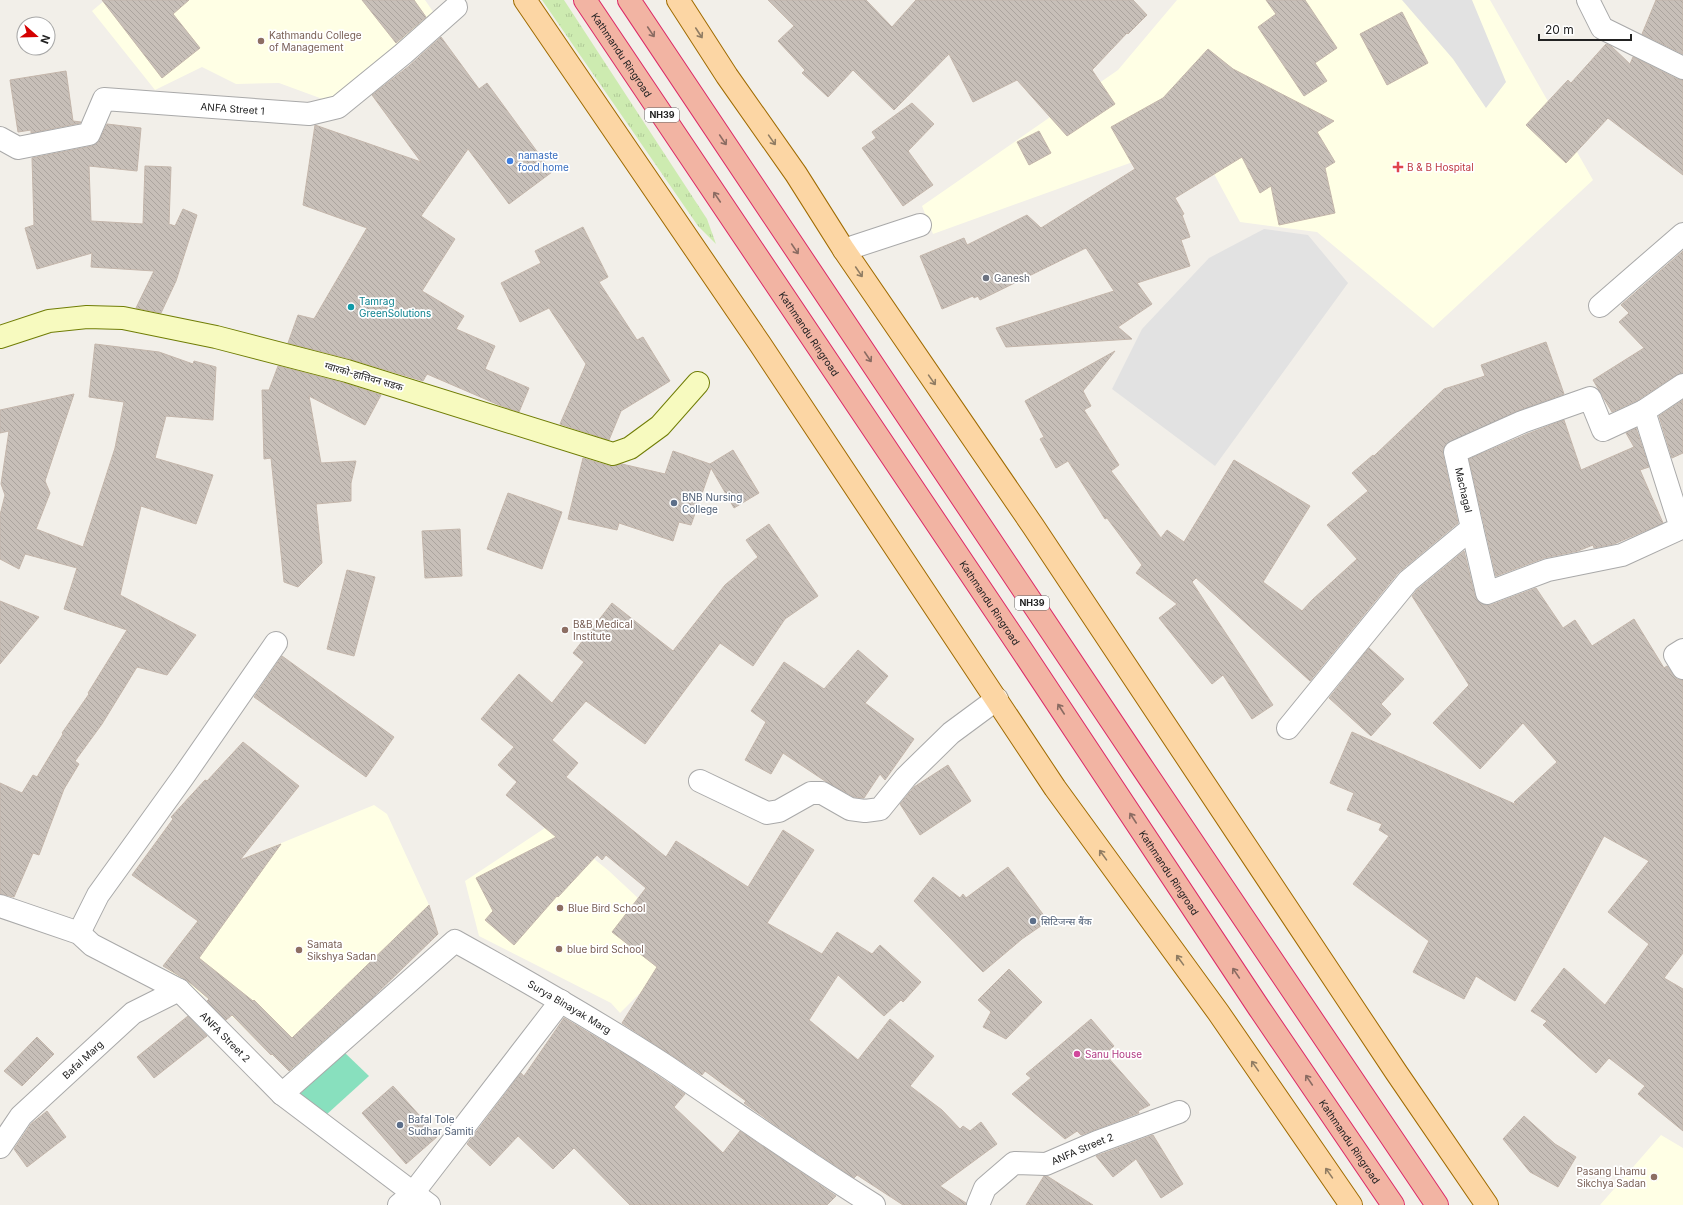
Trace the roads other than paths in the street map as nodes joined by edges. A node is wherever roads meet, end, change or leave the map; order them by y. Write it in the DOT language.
graph roads {
  1 [pos="525,0"];
  2 [pos="585,0"];
  3 [pos="629,0"];
  4 [pos="678,0"];
  5 [pos="1588,0"];
  6 [pos="456,7"];
  7 [pos="1683,68"];
  8 [pos="0,138"];
  9 [pos="920,225"];
  10 [pos="1683,234"];
  11 [pos="844,250"];
  12 [pos="1600,306"];
  13 [pos="0,337"];
  14 [pos="698,383"];
  15 [pos="1683,385"];
  16 [pos="1644,411"];
  17 [pos="1472,528"];
  18 [pos="276,643"];
  19 [pos="997,700"];
  20 [pos="1288,728"];
  21 [pos="700,781"];
  22 [pos="0,906"];
  23 [pos="79,933"];
  24 [pos="180,990"];
  25 [pos="561,1001"];
  26 [pos="282,1094"];
  27 [pos="1179,1112"];
  28 [pos="0,1147"];
  29 [pos="414,1201"];
  30 [pos="874,1205"];
  31 [pos="978,1205"];
  32 [pos="1351,1205"];
  33 [pos="1393,1205"];
  34 [pos="1437,1205"];
  35 [pos="1488,1205"];
  1 -- 19 [label="main road"];
  33 -- 2 [label="highway, Kathmandu Ringroad / NH39, one-way"];
  3 -- 34 [label="highway, NH39, one-way"];
  4 -- 11 [label="main road, one-way"];
  5 -- 7 [label="street"];
  6 -- 8 [label="street, ANFA Street 1"];
  9 -- 11 [label="street"];
  10 -- 12 [label="street"];
  11 -- 35 [label="main road, one-way"];
  13 -- 14 [label="main road, ग्वारको-हात्तिवन सडक"];
  15 -- 16 [label="street, Machagal"];
  16 -- 17 [label="street, Machagal"];
  16 -- 17 [label="street"];
  17 -- 20 [label="street"];
  18 -- 23 [label="street"];
  19 -- 21 [label="street"];
  32 -- 19 [label="main road, one-way"];
  22 -- 23 [label="street, ANFA Street 2"];
  23 -- 24 [label="street, ANFA Street 2"];
  24 -- 26 [label="street, ANFA Street 2"];
  24 -- 28 [label="street, Bafal Marg"];
  25 -- 26 [label="street, Surya Binayak Marg"];
  25 -- 29 [label="street"];
  25 -- 30 [label="street, Surya Binayak Marg"];
  26 -- 29 [label="street, ANFA Street 2"];
  27 -- 31 [label="street, ANFA Street 2"];
}
